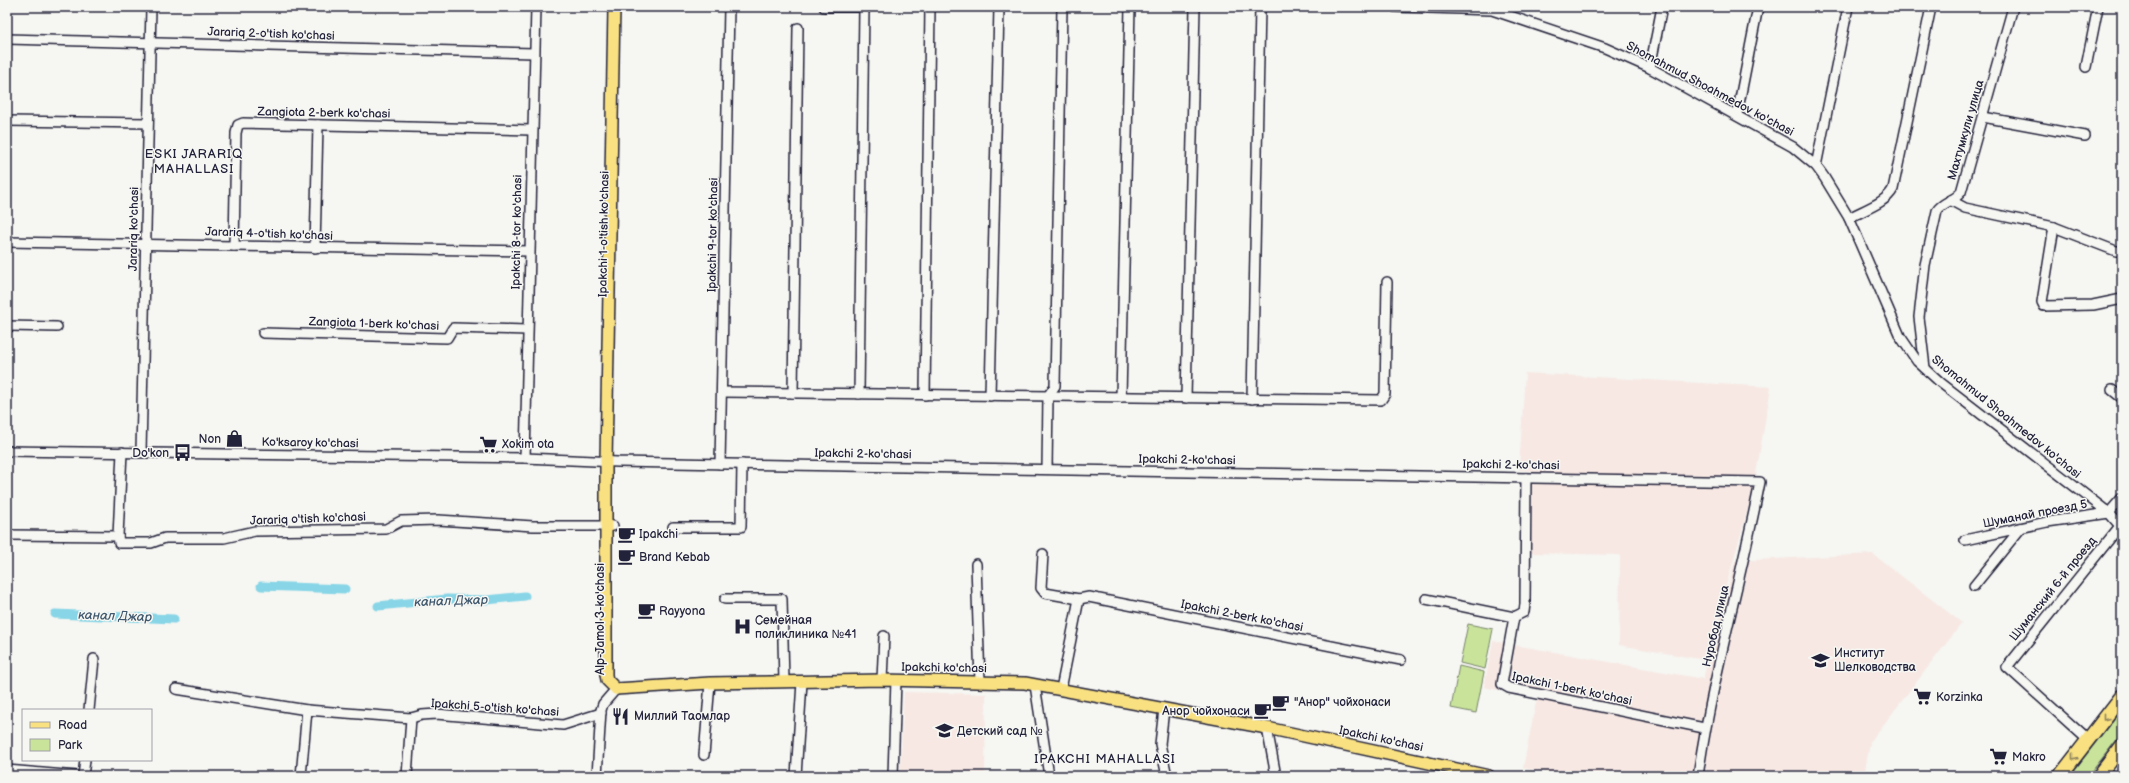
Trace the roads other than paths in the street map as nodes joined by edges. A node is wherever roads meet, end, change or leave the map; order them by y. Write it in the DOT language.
graph roads {
  1 [pos="151,7"];
  2 [pos="536,7"];
  3 [pos="614,7"];
  4 [pos="622,7"];
  5 [pos="728,7"];
  6 [pos="824,7"];
  7 [pos="930,7"];
  8 [pos="999,7"];
  9 [pos="1062,7"];
  10 [pos="1130,7"];
  11 [pos="1195,7"];
  12 [pos="1260,7"];
  13 [pos="1395,7"];
  14 [pos="1662,7"];
  15 [pos="1758,7"];
  16 [pos="1848,7"];
  17 [pos="1931,7"];
  18 [pos="2013,7"];
  19 [pos="2098,7"];
  20 [pos="866,8"];
  21 [pos="1492,9"];
  22 [pos="798,28"];
  23 [pos="7,39"];
  24 [pos="151,42"];
  25 [pos="534,53"];
  26 [pos="2086,67"];
  27 [pos="1650,68"];
  28 [pos="1737,114"];
  29 [pos="1983,117"];
  30 [pos="7,121"];
  31 [pos="148,123"];
  32 [pos="318,125"];
  33 [pos="532,130"];
  34 [pos="2085,136"];
  35 [pos="1816,166"];
  36 [pos="1950,200"];
  37 [pos="1849,218"];
  38 [pos="2054,227"];
  39 [pos="7,242"];
  40 [pos="146,243"];
  41 [pos="234,246"];
  42 [pos="315,248"];
  43 [pos="530,251"];
  44 [pos="2122,251"];
  45 [pos="1387,282"];
  46 [pos="2122,299"];
  47 [pos="7,326"];
  48 [pos="57,327"];
  49 [pos="526,330"];
  50 [pos="263,333"];
  51 [pos="1925,368"];
  52 [pos="2112,390"];
  53 [pos="722,392"];
  54 [pos="793,393"];
  55 [pos="859,394"];
  56 [pos="925,395"];
  57 [pos="990,396"];
  58 [pos="1048,396"];
  59 [pos="1121,397"];
  60 [pos="1186,398"];
  61 [pos="2122,398"];
  62 [pos="1252,399"];
  63 [pos="7,451"];
  64 [pos="122,452"];
  65 [pos="141,452"];
  66 [pos="525,458"];
  67 [pos="610,462"];
  68 [pos="720,464"];
  69 [pos="742,464"];
  70 [pos="1047,469"];
  71 [pos="1526,478"];
  72 [pos="1760,482"];
  73 [pos="2122,498"];
  74 [pos="2109,513"];
  75 [pos="610,526"];
  76 [pos="674,527"];
  77 [pos="2121,527"];
  78 [pos="2021,528"];
  79 [pos="7,535"];
  80 [pos="118,536"];
  81 [pos="1966,540"];
  82 [pos="1043,554"];
  83 [pos="976,564"];
  84 [pos="1974,586"];
  85 [pos="725,599"];
  86 [pos="1079,599"];
  87 [pos="1426,599"];
  88 [pos="1514,617"];
  89 [pos="884,636"];
  90 [pos="94,659"];
  91 [pos="1400,660"];
  92 [pos="882,680"];
  93 [pos="896,680"];
  94 [pos="784,682"];
  95 [pos="802,682"];
  96 [pos="980,682"];
  97 [pos="710,683"];
  98 [pos="1035,685"];
  99 [pos="176,689"];
  100 [pos="616,689"];
  101 [pos="1060,689"];
  102 [pos="2122,696"];
  103 [pos="89,709"];
  104 [pos="1164,709"];
  105 [pos="307,710"];
  106 [pos="601,713"];
  107 [pos="411,718"];
  108 [pos="1267,728"];
  109 [pos="1704,728"];
  110 [pos="2088,740"];
  111 [pos="2122,746"];
  112 [pos="704,755"];
  113 [pos="85,761"];
  114 [pos="7,770"];
  115 [pos="52,775"];
  116 [pos="76,776"];
  117 [pos="83,776"];
  118 [pos="301,776"];
  119 [pos="407,776"];
  120 [pos="597,776"];
  121 [pos="796,776"];
  122 [pos="893,776"];
  123 [pos="1049,776"];
  124 [pos="1167,776"];
  125 [pos="1276,776"];
  126 [pos="1489,776"];
  127 [pos="1698,776"];
  128 [pos="2060,776"];
  129 [pos="2099,776"];
  1 -- 24 [label="street, Jarariq ko'chasi"];
  2 -- 25 [label="street, Ipakchi 8-tor ko'chasi"];
  3 -- 67 [label="main road, Ipakchi 1-o'tish ko'chasi"];
  4 -- 67 [label="main road, Ipakchi 1-o'tish ko'chasi"];
  5 -- 53 [label="street, Ipakchi 9-tor ko'chasi"];
  6 -- 20 [label="street"];
  7 -- 56 [label="street"];
  8 -- 57 [label="street"];
  9 -- 58 [label="street"];
  10 -- 59 [label="street"];
  11 -- 60 [label="street"];
  12 -- 62 [label="street"];
  13 -- 21 [label="street, Shomahmud Shoahmedov ko'chasi"];
  14 -- 27 [label="street"];
  15 -- 28 [label="street"];
  16 -- 35 [label="street"];
  17 -- 37 [label="street"];
  18 -- 29 [label="street, Махтумкули улица"];
  19 -- 26 [label="street"];
  20 -- 55 [label="street"];
  21 -- 27 [label="street, Shomahmud Shoahmedov ko'chasi"];
  22 -- 54 [label="street"];
  23 -- 24 [label="street, Jarariq 2-o'tish ko'chasi"];
  24 -- 25 [label="street, Jarariq 2-o'tish ko'chasi"];
  24 -- 31 [label="street, Jarariq ko'chasi"];
  25 -- 33 [label="street, Ipakchi 8-tor ko'chasi"];
  27 -- 28 [label="street, Shomahmud Shoahmedov ko'chasi"];
  28 -- 35 [label="street, Shomahmud Shoahmedov ko'chasi"];
  29 -- 34 [label="street"];
  29 -- 36 [label="street, Махтумкули улица"];
  30 -- 31 [label="street"];
  31 -- 40 [label="street, Jarariq ko'chasi"];
  32 -- 33 [label="street, Zangiota 2-berk ko'chasi"];
  32 -- 41 [label="street, Zangiota 2-berk ko'chasi"];
  32 -- 42 [label="street"];
  33 -- 43 [label="street, Ipakchi 8-tor ko'chasi"];
  35 -- 37 [label="street, Shomahmud Shoahmedov ko'chasi"];
  36 -- 38 [label="street"];
  36 -- 51 [label="street, Махтумкули улица"];
  37 -- 51 [label="street, Shomahmud Shoahmedov ko'chasi"];
  38 -- 44 [label="street"];
  38 -- 46 [label="street"];
  39 -- 40 [label="street, Jarariq 4-o'tish ko'chasi"];
  40 -- 41 [label="street, Jarariq 4-o'tish ko'chasi"];
  40 -- 65 [label="street, Jarariq ko'chasi"];
  41 -- 42 [label="street, Jarariq 4-o'tish ko'chasi"];
  42 -- 43 [label="street, Jarariq 4-o'tish ko'chasi"];
  43 -- 49 [label="street, Ipakchi 8-tor ko'chasi"];
  45 -- 62 [label="street"];
  47 -- 48 [label="street"];
  49 -- 50 [label="street, Zangiota 1-berk ko'chasi"];
  49 -- 66 [label="street, Ipakchi 8-tor ko'chasi"];
  51 -- 74 [label="street, Shomahmud Shoahmedov ko'chasi"];
  52 -- 61 [label="street"];
  53 -- 54 [label="street"];
  53 -- 68 [label="street, Ipakchi 9-tor ko'chasi"];
  54 -- 55 [label="street"];
  55 -- 56 [label="street"];
  56 -- 57 [label="street"];
  57 -- 58 [label="street"];
  58 -- 59 [label="street"];
  58 -- 70 [label="street"];
  59 -- 60 [label="street"];
  60 -- 62 [label="street"];
  63 -- 64 [label="street, Ko'ksaroy ko'chasi"];
  64 -- 65 [label="street, Ko'ksaroy ko'chasi"];
  64 -- 80 [label="street"];
  65 -- 66 [label="street, Ko'ksaroy ko'chasi"];
  66 -- 67 [label="street, Ko'ksaroy ko'chasi"];
  67 -- 68 [label="street, Ipakchi 2-ko'chasi"];
  67 -- 75 [label="main road, Alp-Jamol 3-ko'chasi"];
  68 -- 69 [label="street, Ipakchi 2-ko'chasi"];
  69 -- 70 [label="street, Ipakchi 2-ko'chasi"];
  69 -- 76 [label="street"];
  70 -- 71 [label="street, Ipakchi 2-ko'chasi"];
  71 -- 72 [label="street, Ipakchi 2-ko'chasi"];
  71 -- 88 [label="street, Ipakchi 1-berk ko'chasi"];
  72 -- 109 [label="street, Нуробод улица"];
  73 -- 74 [label="street"];
  74 -- 77 [label="street, Shomahmud Shoahmedov ko'chasi"];
  74 -- 78 [label="street, Шуманай проезд 5"];
  75 -- 80 [label="street, Jarariq o'tish ko'chasi"];
  75 -- 100 [label="main road, Alp-Jamol 3-ko'chasi"];
  77 -- 110 [label="street, Шуманский 6-й проезд"];
  78 -- 81 [label="street, Шуманай проезд 5"];
  78 -- 84 [label="street"];
  79 -- 80 [label="street, Jarariq o'tish ko'chasi"];
  82 -- 86 [label="street, Ipakchi 2-berk ko'chasi"];
  83 -- 96 [label="street"];
  85 -- 94 [label="street"];
  86 -- 91 [label="street, Ipakchi 2-berk ko'chasi"];
  86 -- 101 [label="street"];
  87 -- 88 [label="street"];
  88 -- 109 [label="street, Ipakchi 1-berk ko'chasi"];
  89 -- 92 [label="street"];
  90 -- 103 [label="street"];
  92 -- 93 [label="main road, Ipakchi ko'chasi"];
  92 -- 95 [label="main road, Ipakchi ko'chasi"];
  93 -- 96 [label="main road, Ipakchi ko'chasi"];
  93 -- 122 [label="street"];
  94 -- 95 [label="main road, Ipakchi ko'chasi"];
  94 -- 97 [label="main road, Ipakchi ko'chasi"];
  95 -- 121 [label="street"];
  96 -- 98 [label="main road, Ipakchi ko'chasi"];
  97 -- 100 [label="main road, Ipakchi ko'chasi"];
  97 -- 112 [label="street"];
  98 -- 101 [label="main road, Ipakchi ko'chasi"];
  98 -- 123 [label="street"];
  99 -- 105 [label="street, Ipakchi 5-o'tish ko'chasi"];
  100 -- 106 [label="street"];
  101 -- 104 [label="main road, Ipakchi ko'chasi"];
  102 -- 110 [label="highway, one-way"];
  104 -- 108 [label="main road, Ipakchi ko'chasi"];
  104 -- 124 [label="street"];
  105 -- 107 [label="street, Ipakchi 5-o'tish ko'chasi"];
  105 -- 118 [label="street"];
  106 -- 107 [label="street, Ipakchi 5-o'tish ko'chasi"];
  106 -- 120 [label="street"];
  107 -- 119 [label="street"];
  108 -- 125 [label="street"];
  108 -- 126 [label="main road, Ipakchi ko'chasi"];
  109 -- 127 [label="street, Нуробод улица"];
  110 -- 128 [label="highway, one-way"];
  111 -- 129 [label="highway"];
  113 -- 117 [label="street"];
  114 -- 115 [label="street"];
  115 -- 116 [label="street"];
}
